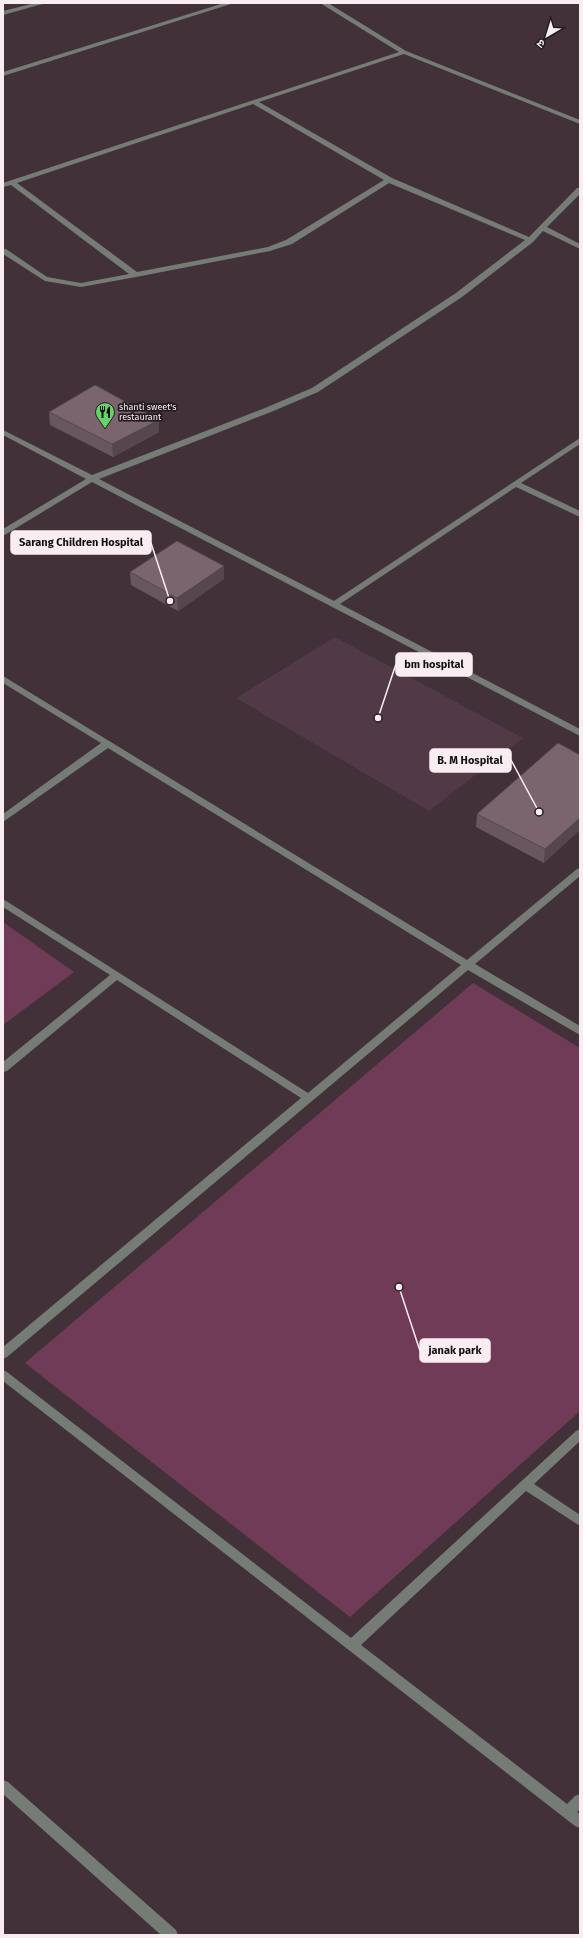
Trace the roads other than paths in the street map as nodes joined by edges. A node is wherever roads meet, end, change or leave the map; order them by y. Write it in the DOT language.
graph roads {
  1 [pos="43,3"];
  2 [pos="231,3"];
  3 [pos="324,3"];
  4 [pos="3,14"];
  5 [pos="404,52"];
  6 [pos="3,74"];
  7 [pos="254,102"];
  8 [pos="580,122"];
  9 [pos="389,180"];
  10 [pos="12,182"];
  11 [pos="3,185"];
  12 [pos="580,190"];
  13 [pos="542,228"];
  14 [pos="530,240"];
  15 [pos="580,247"];
  16 [pos="3,251"];
  17 [pos="136,275"];
  18 [pos="3,432"];
  19 [pos="580,440"];
  20 [pos="93,478"];
  21 [pos="515,483"];
  22 [pos="580,514"];
  23 [pos="3,533"];
  24 [pos="335,604"];
  25 [pos="3,679"];
  26 [pos="580,733"];
  27 [pos="108,743"];
  28 [pos="3,819"];
  29 [pos="580,871"];
  30 [pos="3,902"];
  31 [pos="468,965"];
  32 [pos="117,975"];
  33 [pos="580,1031"];
  34 [pos="3,1068"];
  35 [pos="309,1098"];
  36 [pos="3,1354"];
  37 [pos="3,1375"];
  38 [pos="580,1434"];
  39 [pos="525,1484"];
  40 [pos="580,1521"];
  41 [pos="352,1645"];
  42 [pos="3,1786"];
  43 [pos="580,1800"];
  44 [pos="568,1812"];
  45 [pos="580,1822"];
  46 [pos="171,1935"];
  1 -- 4 [label="street"];
  2 -- 6 [label="street"];
  3 -- 5 [label="street"];
  5 -- 7 [label="street"];
  5 -- 8 [label="street"];
  7 -- 9 [label="street"];
  7 -- 10 [label="street"];
  9 -- 14 [label="street"];
  9 -- 17 [label="street"];
  10 -- 11 [label="street"];
  10 -- 17 [label="street"];
  12 -- 13 [label="street"];
  13 -- 14 [label="street"];
  13 -- 15 [label="street"];
  14 -- 20 [label="street"];
  16 -- 17 [label="street"];
  18 -- 20 [label="street"];
  19 -- 21 [label="street"];
  20 -- 23 [label="street"];
  20 -- 24 [label="street"];
  21 -- 22 [label="street"];
  21 -- 24 [label="street"];
  24 -- 26 [label="street"];
  25 -- 27 [label="street"];
  27 -- 28 [label="street"];
  27 -- 31 [label="street"];
  29 -- 31 [label="street"];
  30 -- 32 [label="street"];
  31 -- 33 [label="street"];
  31 -- 35 [label="street"];
  32 -- 34 [label="street"];
  32 -- 35 [label="street"];
  35 -- 36 [label="street"];
  37 -- 41 [label="street"];
  38 -- 39 [label="street"];
  39 -- 40 [label="street"];
  39 -- 41 [label="street"];
  41 -- 44 [label="street"];
  42 -- 46 [label="street"];
  43 -- 44 [label="street"];
  44 -- 45 [label="street"];
}
